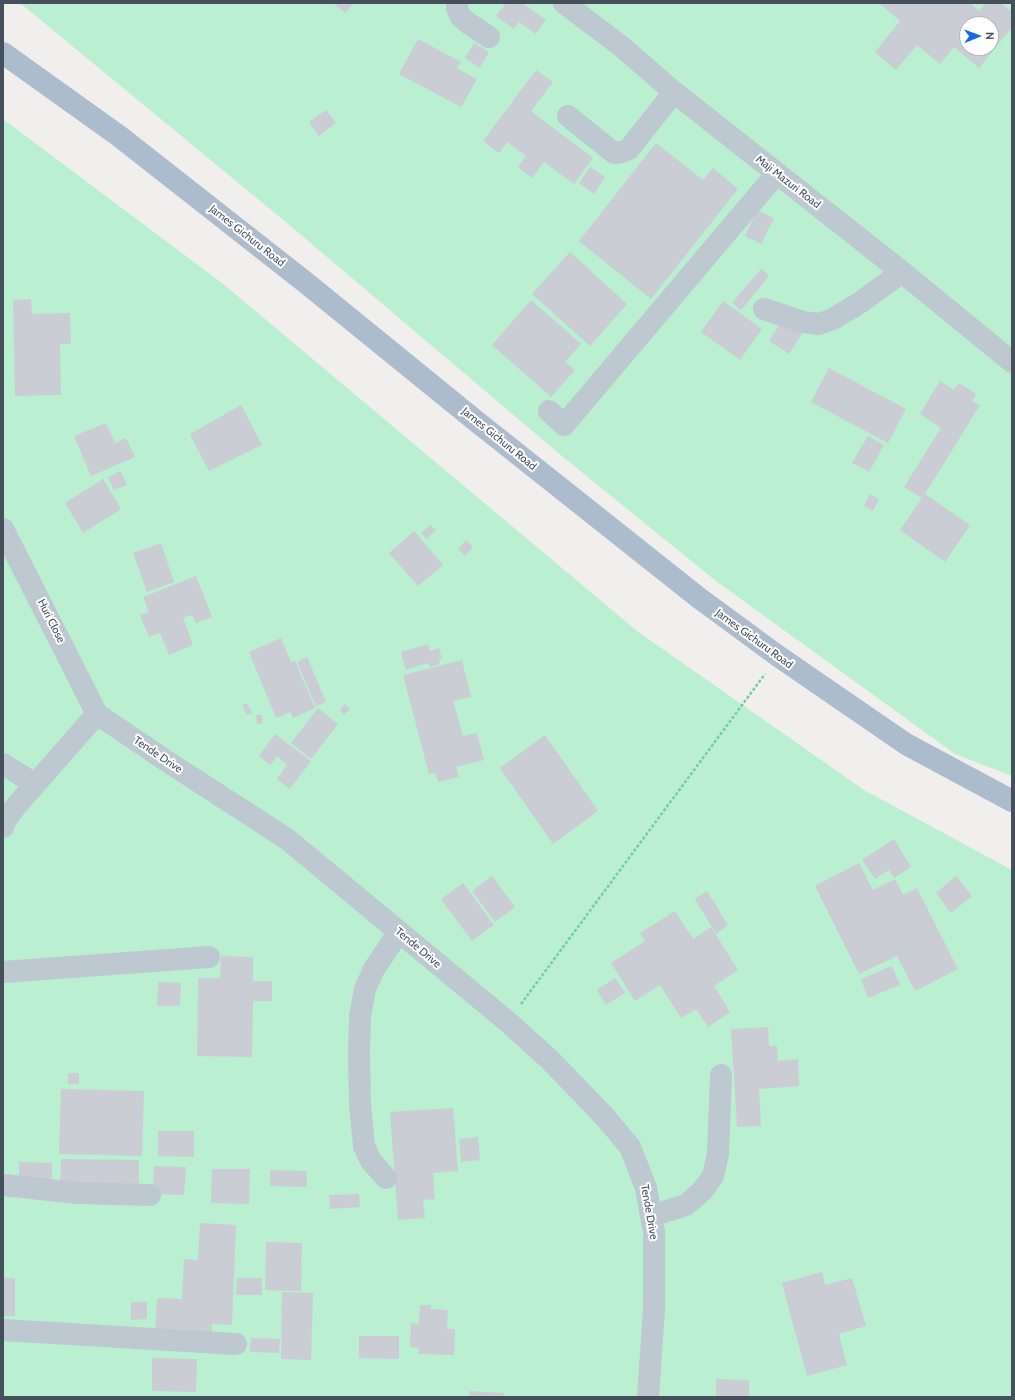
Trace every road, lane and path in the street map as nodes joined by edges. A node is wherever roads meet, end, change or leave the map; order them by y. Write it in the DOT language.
graph roads {
  1 [pos="457,3"];
  2 [pos="564,3"];
  3 [pos="489,37"];
  4 [pos="3,53"];
  5 [pos="674,92"];
  6 [pos="568,116"];
  7 [pos="777,173"];
  8 [pos="902,272"];
  9 [pos="764,309"];
  10 [pos="1012,362"];
  11 [pos="549,411"];
  12 [pos="3,529"];
  13 [pos="778,656"];
  14 [pos="97,714"];
  15 [pos="3,764"];
  16 [pos="35,784"];
  17 [pos="1012,801"];
  18 [pos="3,827"];
  19 [pos="399,932"];
  20 [pos="209,957"];
  21 [pos="3,972"];
  22 [pos="508,1022"];
  23 [pos="721,1075"];
  24 [pos="386,1178"];
  25 [pos="3,1185"];
  26 [pos="150,1195"];
  27 [pos="651,1216"];
  28 [pos="3,1330"];
  29 [pos="236,1344"];
  30 [pos="648,1397"];
  1 -- 3 [label="street"];
  2 -- 5 [label="street, Maji Mazuri Road"];
  4 -- 13 [label="main road, James Gichuru Road"];
  5 -- 6 [label="street"];
  5 -- 7 [label="street, Maji Mazuri Road"];
  7 -- 8 [label="street, Maji Mazuri Road"];
  7 -- 11 [label="street"];
  8 -- 9 [label="street"];
  8 -- 10 [label="street, Maji Mazuri Road"];
  12 -- 14 [label="street, Huri Close"];
  13 -- 17 [label="main road, James Gichuru Road"];
  13 -- 22 [label="path"];
  14 -- 16 [label="street"];
  14 -- 19 [label="street, Tende Drive"];
  15 -- 16 [label="street"];
  16 -- 18 [label="street"];
  19 -- 22 [label="street, Tende Drive"];
  19 -- 24 [label="street"];
  20 -- 21 [label="street"];
  22 -- 27 [label="street, Tende Drive"];
  23 -- 27 [label="street"];
  25 -- 26 [label="street"];
  27 -- 30 [label="street, Tende Drive"];
  28 -- 29 [label="street"];
}
